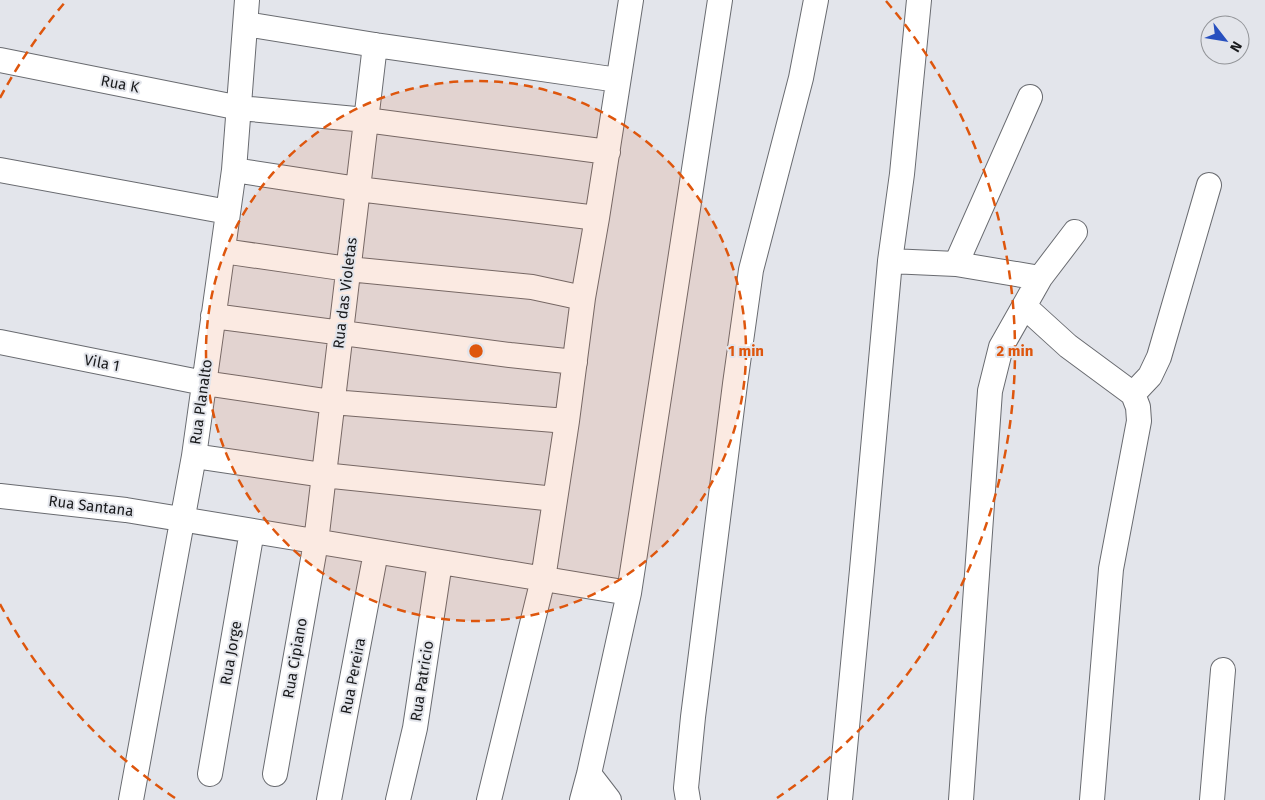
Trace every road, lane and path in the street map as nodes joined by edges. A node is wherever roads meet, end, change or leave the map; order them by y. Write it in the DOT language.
graph roads {
  1 [pos="247,0"];
  2 [pos="631,0"];
  3 [pos="720,0"];
  4 [pos="816,0"];
  5 [pos="919,0"];
  6 [pos="246,24"];
  7 [pos="375,45"];
  8 [pos="0,60"];
  9 [pos="618,80"];
  10 [pos="1030,97"];
  11 [pos="240,108"];
  12 [pos="366,120"];
  13 [pos="608,152"];
  14 [pos="0,170"];
  15 [pos="234,170"];
  16 [pos="1209,185"];
  17 [pos="358,190"];
  18 [pos="228,212"];
  19 [pos="597,218"];
  20 [pos="1075,232"];
  21 [pos="223,251"];
  22 [pos="890,261"];
  23 [pos="956,264"];
  24 [pos="348,268"];
  25 [pos="1040,278"];
  26 [pos="583,298"];
  27 [pos="1024,306"];
  28 [pos="214,316"];
  29 [pos="340,333"];
  30 [pos="0,342"];
  31 [pos="575,362"];
  32 [pos="204,383"];
  33 [pos="1133,394"];
  34 [pos="332,402"];
  35 [pos="567,421"];
  36 [pos="194,456"];
  37 [pos="324,475"];
  38 [pos="0,496"];
  39 [pos="555,499"];
  40 [pos="182,520"];
  41 [pos="252,531"];
  42 [pos="316,542"];
  43 [pos="376,552"];
  44 [pos="440,562"];
  45 [pos="542,579"];
  46 [pos="629,593"];
  47 [pos="1222,670"];
  48 [pos="210,774"];
  49 [pos="275,774"];
  50 [pos="589,774"];
  51 [pos="131,800"];
  52 [pos="329,800"];
  53 [pos="398,800"];
  54 [pos="489,800"];
  55 [pos="582,800"];
  56 [pos="610,800"];
  57 [pos="688,800"];
  58 [pos="840,800"];
  59 [pos="961,800"];
  60 [pos="1092,800"];
  61 [pos="1212,800"];
  1 -- 6 [label="street, Rua Planalto"];
  2 -- 9 [label="street"];
  3 -- 46 [label="street"];
  4 -- 57 [label="street"];
  5 -- 22 [label="street"];
  6 -- 7 [label="street"];
  6 -- 11 [label="street, Rua Planalto"];
  7 -- 9 [label="street"];
  7 -- 12 [label="street, Rua das Violetas"];
  8 -- 11 [label="street, Rua K"];
  9 -- 13 [label="street"];
  10 -- 23 [label="street"];
  11 -- 12 [label="street, Rua K"];
  11 -- 15 [label="street, Rua Planalto"];
  12 -- 13 [label="street, Rua K"];
  12 -- 17 [label="street, Rua das Violetas"];
  13 -- 19 [label="street"];
  14 -- 18 [label="street"];
  15 -- 17 [label="street"];
  15 -- 18 [label="street, Rua Planalto"];
  16 -- 33 [label="street"];
  17 -- 19 [label="street"];
  17 -- 24 [label="street, Rua das Violetas"];
  18 -- 21 [label="street, Rua Planalto"];
  19 -- 26 [label="street"];
  20 -- 25 [label="street"];
  21 -- 24 [label="street"];
  21 -- 28 [label="street, Rua Planalto"];
  22 -- 23 [label="street"];
  22 -- 58 [label="street"];
  23 -- 25 [label="street"];
  24 -- 26 [label="street"];
  24 -- 29 [label="street, Rua das Violetas"];
  25 -- 27 [label="street"];
  26 -- 31 [label="street"];
  27 -- 33 [label="street"];
  27 -- 59 [label="street"];
  28 -- 29 [label="street"];
  28 -- 32 [label="street, Rua Planalto"];
  29 -- 31 [label="street"];
  29 -- 34 [label="street, Rua das Violetas"];
  30 -- 32 [label="street, Vila 1"];
  31 -- 35 [label="street"];
  32 -- 34 [label="street, Vila 1"];
  32 -- 36 [label="street, Rua Planalto"];
  33 -- 60 [label="street"];
  34 -- 35 [label="street, Vila 1"];
  34 -- 37 [label="street, Rua das Violetas"];
  35 -- 39 [label="street"];
  36 -- 37 [label="street"];
  36 -- 40 [label="street, Rua Planalto"];
  37 -- 39 [label="street"];
  37 -- 42 [label="street, Rua das Violetas"];
  38 -- 40 [label="street, Rua Santana"];
  39 -- 45 [label="street"];
  40 -- 41 [label="street, Rua Santana"];
  40 -- 51 [label="street, Rua Planalto"];
  41 -- 42 [label="street, Rua Santana"];
  41 -- 48 [label="street, Rua Jorge"];
  42 -- 43 [label="street, Rua Santana"];
  42 -- 49 [label="street, Rua Cipiano"];
  43 -- 44 [label="street, Rua Santana"];
  43 -- 52 [label="street, Rua Pereira"];
  44 -- 45 [label="street, Rua Santana"];
  44 -- 53 [label="street, Rua Patricio"];
  45 -- 46 [label="street, Rua Santana"];
  45 -- 54 [label="street"];
  46 -- 50 [label="street"];
  47 -- 61 [label="street"];
  50 -- 55 [label="street"];
  50 -- 56 [label="street"];
}
